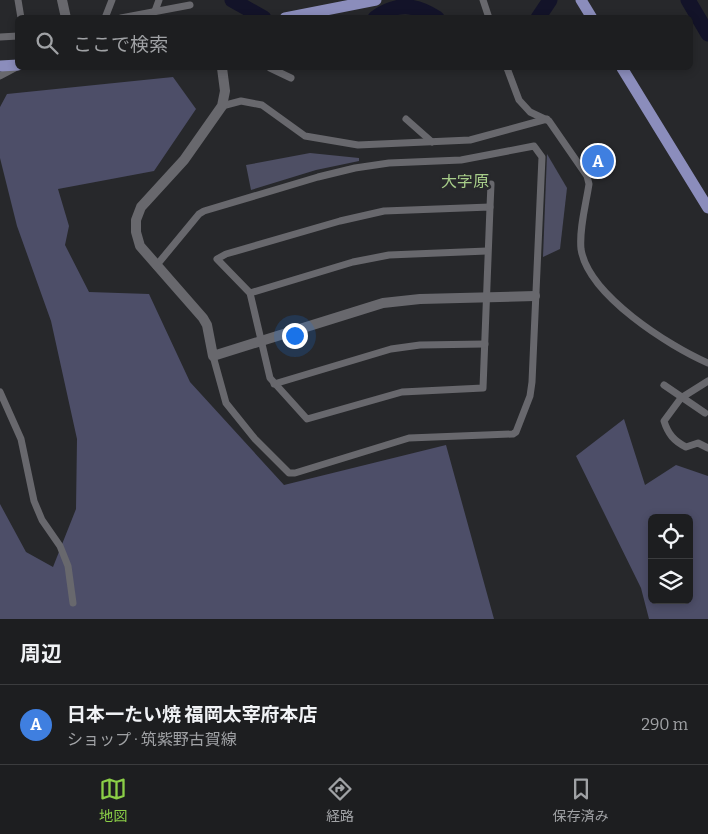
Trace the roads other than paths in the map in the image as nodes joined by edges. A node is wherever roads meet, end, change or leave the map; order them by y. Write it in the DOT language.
graph roads {
  1 [pos="18,0"];
  2 [pos="62,0"];
  3 [pos="112,0"];
  4 [pos="160,0"];
  5 [pos="376,0"];
  6 [pos="482,0"];
  7 [pos="581,0"];
  8 [pos="190,5"];
  9 [pos="155,11"];
  10 [pos="21,15"];
  11 [pos="65,15"];
  12 [pos="107,15"];
  13 [pos="136,15"];
  14 [pos="299,15"];
  15 [pos="488,15"];
  16 [pos="590,15"];
  17 [pos="15,36"];
  18 [pos="0,37"];
  19 [pos="0,66"];
  20 [pos="15,66"];
  21 [pos="15,68"];
  22 [pos="222,70"];
  23 [pos="274,70"];
  24 [pos="509,70"];
  25 [pos="623,70"];
  26 [pos="0,76"];
  27 [pos="292,78"];
  28 [pos="222,106"];
  29 [pos="406,119"];
  30 [pos="547,120"];
  31 [pos="432,142"];
  32 [pos="492,184"];
  33 [pos="490,207"];
  34 [pos="708,208"];
  35 [pos="487,251"];
  36 [pos="156,266"];
  37 [pos="250,293"];
  38 [pos="535,296"];
  39 [pos="487,297"];
  40 [pos="261,341"];
  41 [pos="485,344"];
  42 [pos="214,356"];
  43 [pos="708,363"];
  44 [pos="708,381"];
  45 [pos="274,384"];
  46 [pos="664,385"];
  47 [pos="0,392"];
  48 [pos="681,398"];
  49 [pos="705,413"];
  50 [pos="708,448"];
  51 [pos="73,603"];
  1 -- 10 [label="street"];
  2 -- 11 [label="street"];
  3 -- 12 [label="street"];
  4 -- 9 [label="street"];
  5 -- 14 [label="main road"];
  6 -- 15 [label="street"];
  7 -- 16 [label="main road"];
  8 -- 9 [label="street"];
  9 -- 13 [label="street"];
  17 -- 18 [label="street"];
  19 -- 20 [label="main road"];
  21 -- 26 [label="street"];
  22 -- 28 [label="street"];
  23 -- 27 [label="street"];
  24 -- 30 [label="street"];
  25 -- 34 [label="main road"];
  28 -- 31 [label="street"];
  28 -- 36 [label="street"];
  29 -- 31 [label="street"];
  30 -- 31 [label="street"];
  30 -- 43 [label="street"];
  32 -- 33 [label="street"];
  33 -- 35 [label="street"];
  33 -- 37 [label="street"];
  35 -- 37 [label="street"];
  35 -- 39 [label="street"];
  36 -- 38 [label="street"];
  36 -- 42 [label="street"];
  37 -- 40 [label="street"];
  38 -- 39 [label="street"];
  38 -- 42 [label="street"];
  39 -- 40 [label="street"];
  39 -- 41 [label="street"];
  40 -- 42 [label="street"];
  40 -- 45 [label="street"];
  41 -- 45 [label="street"];
  41 -- 45 [label="street"];
  44 -- 48 [label="street"];
  46 -- 48 [label="street"];
  47 -- 51 [label="street"];
  48 -- 49 [label="street"];
  48 -- 50 [label="street"];
}
